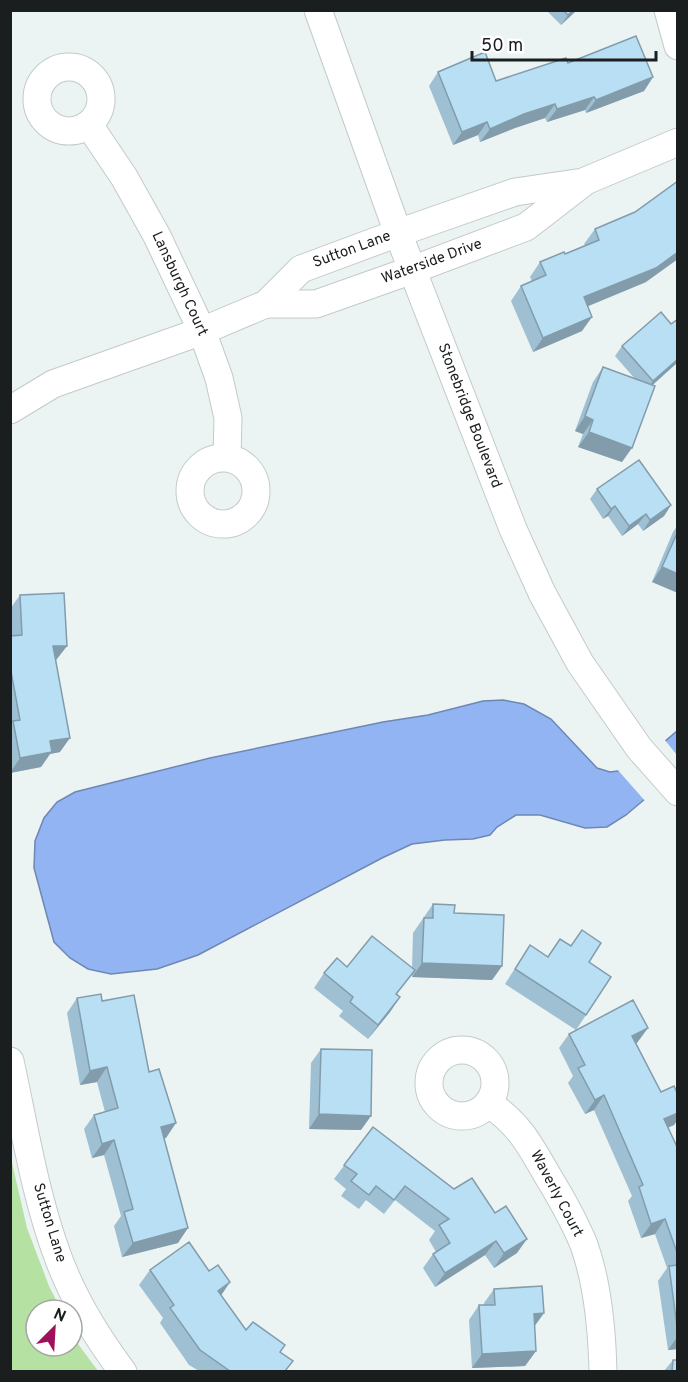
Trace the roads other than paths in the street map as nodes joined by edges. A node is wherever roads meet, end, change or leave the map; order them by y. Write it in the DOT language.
graph roads {
  1 [pos="318,10"];
  2 [pos="668,10"];
  3 [pos="678,46"];
  4 [pos="88,125"];
  5 [pos="678,142"];
  6 [pos="584,182"];
  7 [pos="398,233"];
  8 [pos="412,270"];
  9 [pos="266,304"];
  10 [pos="202,331"];
  11 [pos="10,410"];
  12 [pos="227,457"];
  13 [pos="675,789"];
  14 [pos="10,1061"];
  15 [pos="488,1103"];
  16 [pos="123,1371"];
  17 [pos="603,1371"];
  1 -- 7 [label="street, Stonebridge Boulevard"];
  2 -- 3 [label="street"];
  4 -- 10 [label="street, Lansburgh Court"];
  5 -- 6 [label="street, Sutton Lane"];
  6 -- 7 [label="street, Sutton Lane"];
  6 -- 8 [label="street, Waterside Drive"];
  7 -- 8 [label="street, Stonebridge Boulevard"];
  7 -- 9 [label="street, Sutton Lane"];
  8 -- 9 [label="street, Waterside Drive"];
  8 -- 13 [label="street, Stonebridge Boulevard"];
  9 -- 10 [label="street, Sutton Lane"];
  10 -- 11 [label="street, Sutton Lane"];
  10 -- 12 [label="street, Lansburgh Court"];
  14 -- 16 [label="street, Sutton Lane"];
  15 -- 17 [label="street, Waverly Court"];
}
